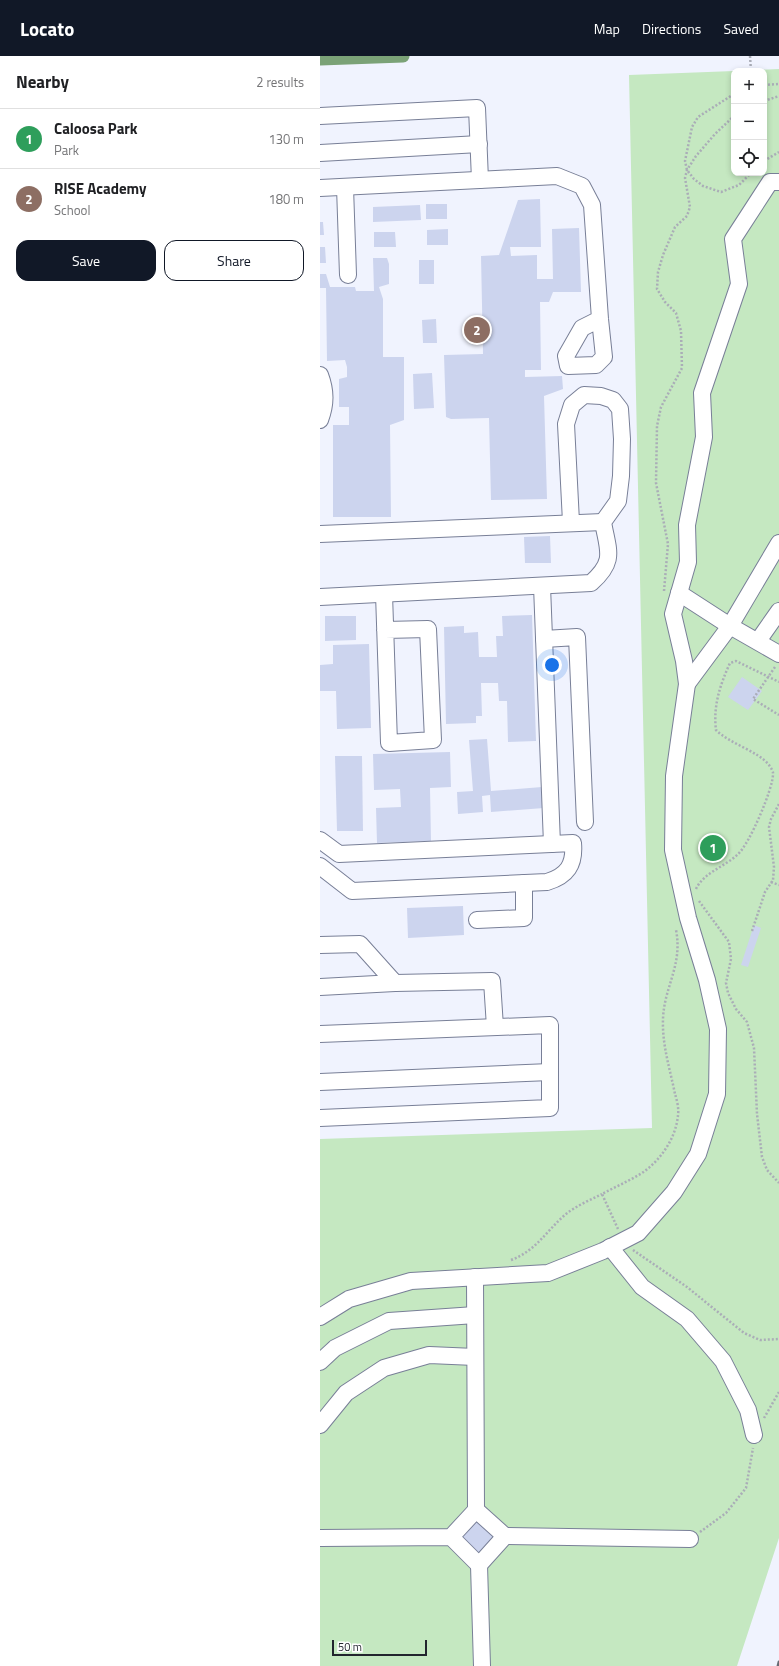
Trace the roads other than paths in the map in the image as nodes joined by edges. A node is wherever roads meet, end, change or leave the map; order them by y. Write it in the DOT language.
graph roads {
  1 [pos="320,116"];
  2 [pos="479,144"];
  3 [pos="320,153"];
  4 [pos="480,180"];
  5 [pos="779,182"];
  6 [pos="345,187"];
  7 [pos="320,188"];
  8 [pos="348,275"];
  9 [pos="600,319"];
  10 [pos="320,375"];
  11 [pos="320,420"];
  12 [pos="571,522"];
  13 [pos="603,522"];
  14 [pos="320,534"];
  15 [pos="779,544"];
  16 [pos="542,586"];
  17 [pos="384,594"];
  18 [pos="671,594"];
  19 [pos="320,597"];
  20 [pos="779,611"];
  21 [pos="730,626"];
  22 [pos="385,630"];
  23 [pos="544,639"];
  24 [pos="758,641"];
  25 [pos="779,654"];
  26 [pos="687,684"];
  27 [pos="585,822"];
  28 [pos="320,840"];
  29 [pos="552,844"];
  30 [pos="320,866"];
  31 [pos="524,883"];
  32 [pos="477,920"];
  33 [pos="320,945"];
  34 [pos="395,984"];
  35 [pos="320,987"];
  36 [pos="495,1027"];
  37 [pos="320,1034"];
  38 [pos="550,1072"];
  39 [pos="320,1082"];
  40 [pos="320,1118"];
  41 [pos="610,1247"];
  42 [pos="475,1277"];
  43 [pos="475,1315"];
  44 [pos="320,1318"];
  45 [pos="475,1357"];
  46 [pos="320,1362"];
  47 [pos="320,1425"];
  48 [pos="754,1435"];
  49 [pos="476,1510"];
  50 [pos="505,1536"];
  51 [pos="451,1537"];
  52 [pos="320,1538"];
  53 [pos="690,1539"];
  54 [pos="479,1565"];
  55 [pos="482,1666"];
  1 -- 2 [label="lane"];
  2 -- 3 [label="lane"];
  2 -- 4 [label="lane"];
  4 -- 6 [label="lane"];
  4 -- 9 [label="lane"];
  5 -- 18 [label="lane"];
  6 -- 7 [label="lane"];
  6 -- 8 [label="lane"];
  10 -- 11 [label="lane"];
  12 -- 13 [label="lane"];
  12 -- 13 [label="lane"];
  12 -- 14 [label="lane"];
  13 -- 16 [label="lane"];
  15 -- 21 [label="lane"];
  16 -- 17 [label="lane"];
  16 -- 23 [label="lane"];
  17 -- 19 [label="lane"];
  17 -- 22 [label="lane"];
  18 -- 21 [label="lane"];
  18 -- 26 [label="lane"];
  20 -- 24 [label="lane"];
  21 -- 24 [label="lane"];
  21 -- 26 [label="lane"];
  22 -- 22 [label="lane"];
  23 -- 27 [label="lane"];
  23 -- 29 [label="lane"];
  24 -- 25 [label="lane"];
  26 -- 41 [label="lane"];
  28 -- 29 [label="lane"];
  29 -- 31 [label="lane"];
  30 -- 31 [label="lane"];
  31 -- 32 [label="lane"];
  33 -- 34 [label="lane"];
  34 -- 35 [label="lane"];
  34 -- 36 [label="lane"];
  36 -- 37 [label="lane"];
  36 -- 38 [label="lane"];
  38 -- 39 [label="lane"];
  38 -- 40 [label="lane"];
  41 -- 42 [label="lane"];
  41 -- 48 [label="lane"];
  42 -- 43 [label="lane"];
  42 -- 44 [label="lane"];
  43 -- 45 [label="lane"];
  43 -- 46 [label="lane"];
  45 -- 47 [label="lane"];
  45 -- 49 [label="lane"];
  49 -- 50 [label="lane"];
  49 -- 51 [label="lane"];
  50 -- 53 [label="lane"];
  50 -- 54 [label="lane"];
  51 -- 52 [label="lane"];
  51 -- 54 [label="lane"];
  54 -- 55 [label="lane"];
}
